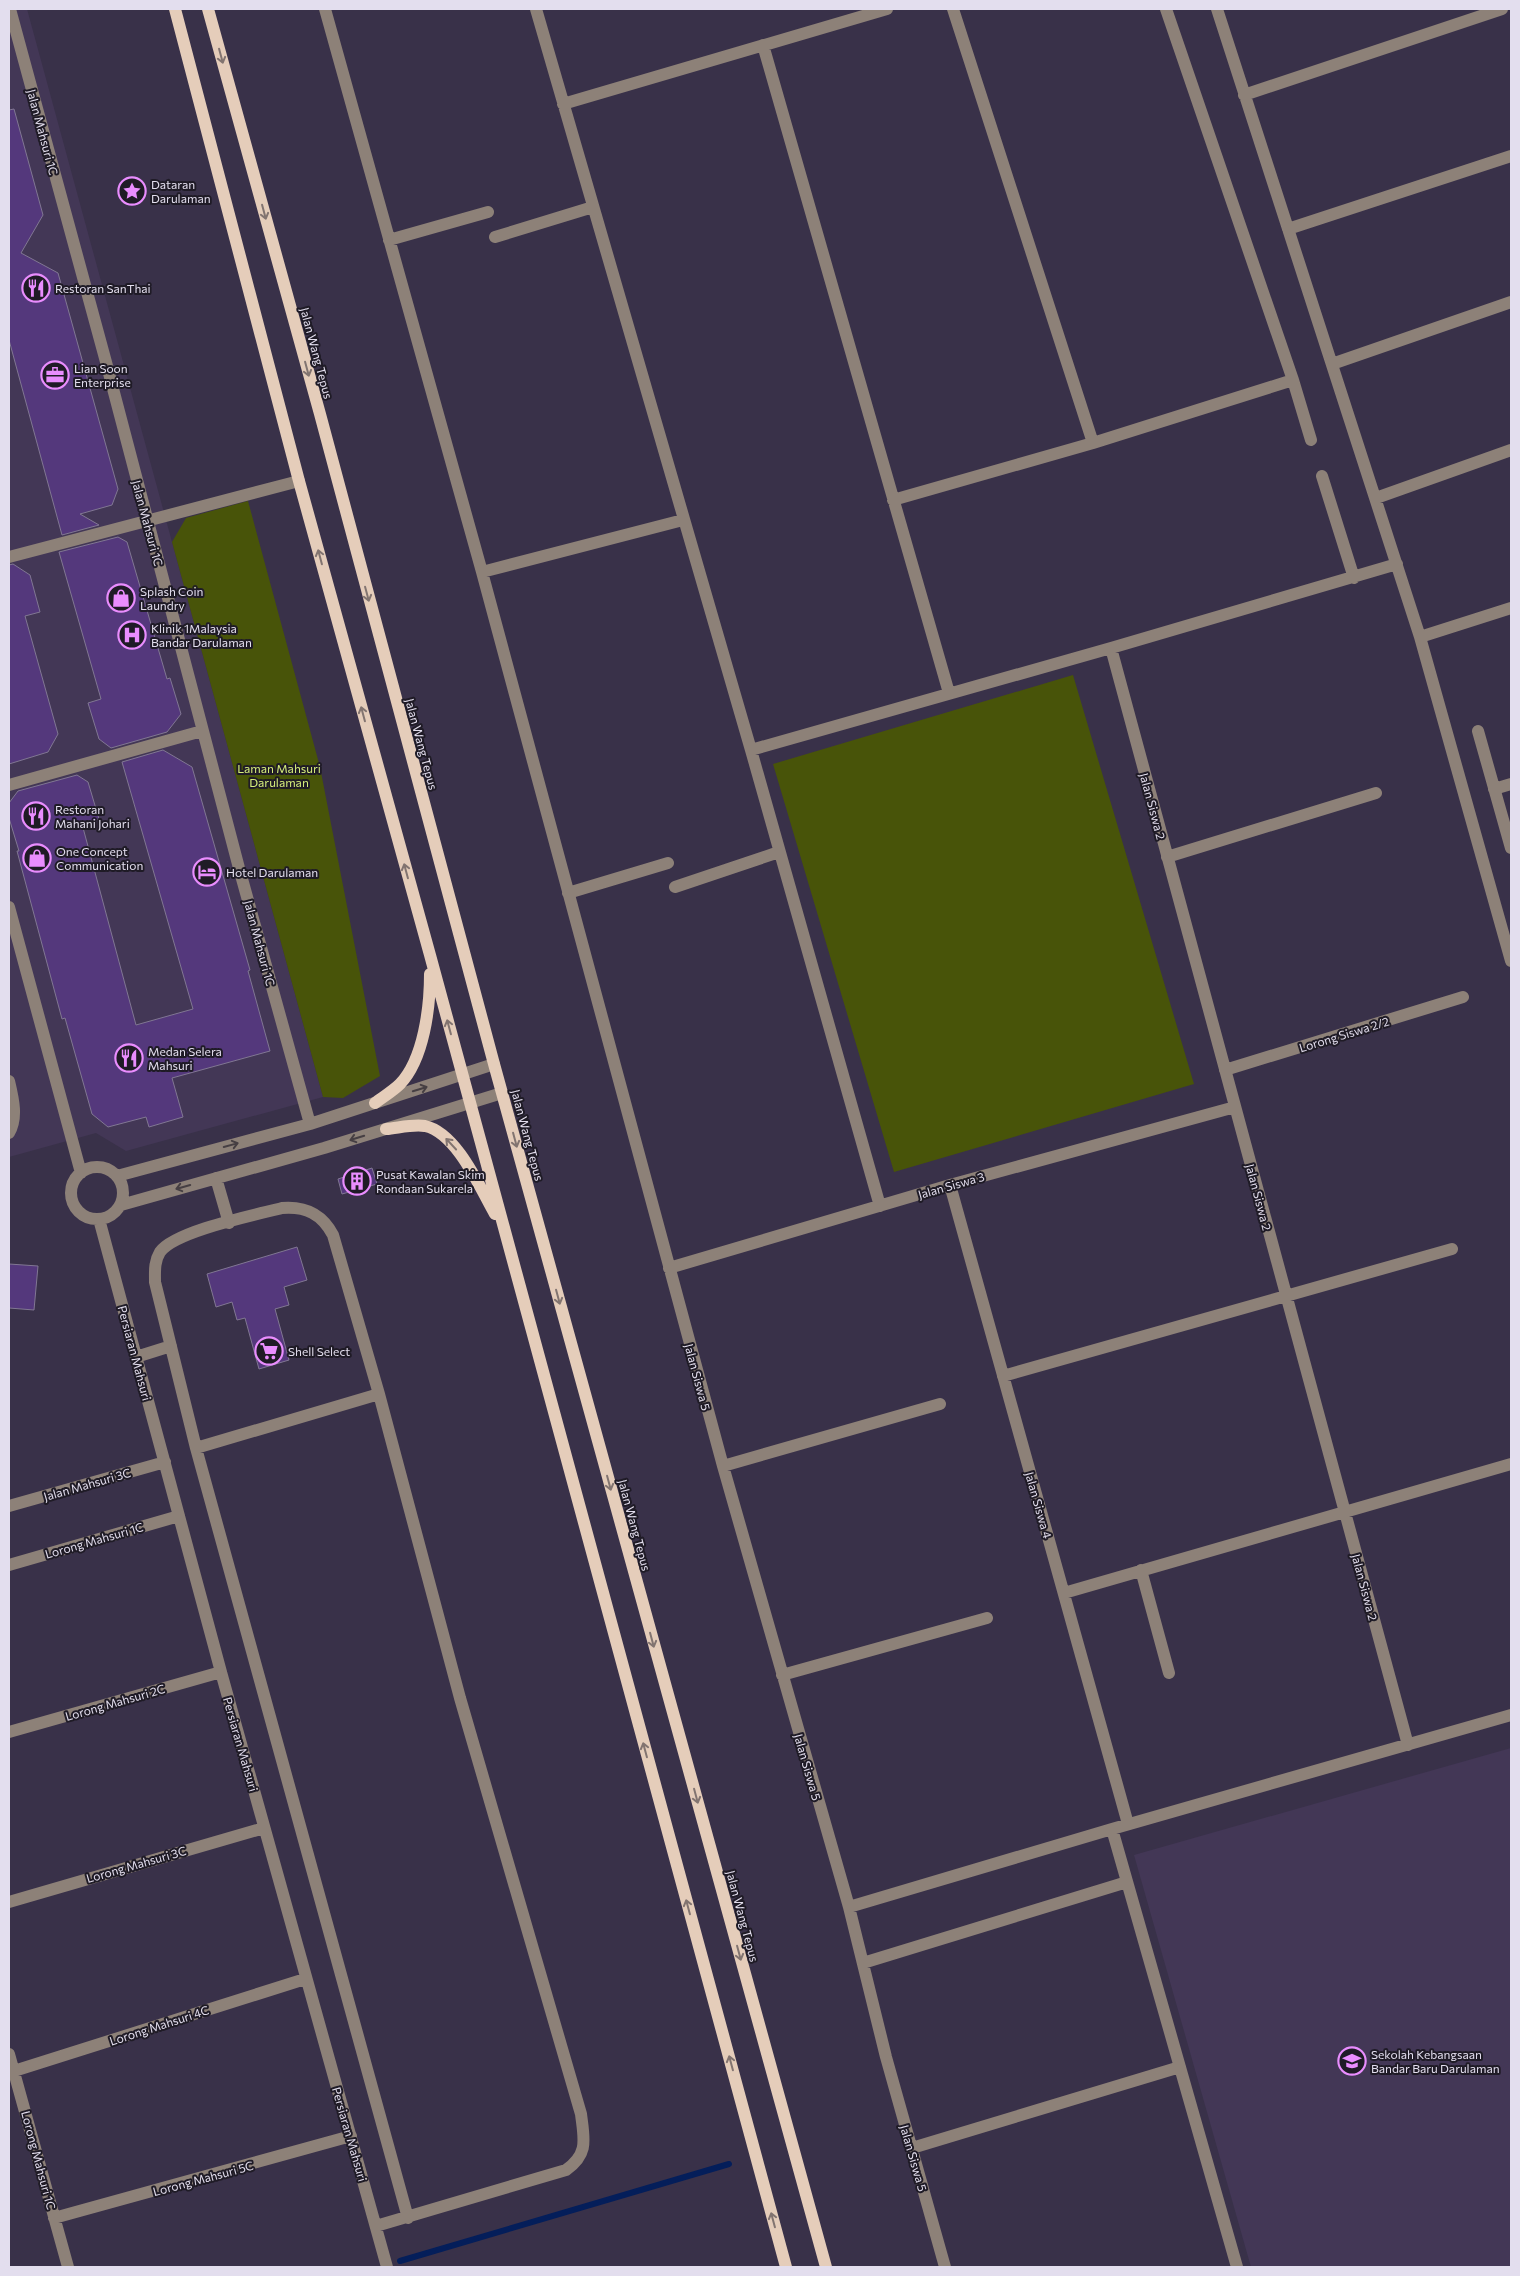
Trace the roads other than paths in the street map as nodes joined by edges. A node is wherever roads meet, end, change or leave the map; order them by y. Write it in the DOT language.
graph roads {
  1 [pos="10,9"];
  2 [pos="175,9"];
  3 [pos="208,9"];
  4 [pos="325,9"];
  5 [pos="536,9"];
  6 [pos="887,9"];
  7 [pos="953,9"];
  8 [pos="1166,9"];
  9 [pos="1217,9"];
  10 [pos="1502,9"];
  11 [pos="763,45"];
  12 [pos="1244,95"];
  13 [pos="563,104"];
  14 [pos="1511,156"];
  15 [pos="593,207"];
  16 [pos="488,212"];
  17 [pos="1288,229"];
  18 [pos="495,237"];
  19 [pos="389,240"];
  20 [pos="1511,302"];
  21 [pos="1332,364"];
  22 [pos="1292,380"];
  23 [pos="1311,440"];
  24 [pos="1093,443"];
  25 [pos="1511,450"];
  26 [pos="1322,476"];
  27 [pos="299,481"];
  28 [pos="1376,498"];
  29 [pos="893,500"];
  30 [pos="683,520"];
  31 [pos="147,521"];
  32 [pos="9,557"];
  33 [pos="1397,564"];
  34 [pos="482,572"];
  35 [pos="1354,578"];
  36 [pos="1511,608"];
  37 [pos="1420,637"];
  38 [pos="1111,648"];
  39 [pos="949,693"];
  40 [pos="202,731"];
  41 [pos="1478,732"];
  42 [pos="751,750"];
  43 [pos="9,784"];
  44 [pos="1511,784"];
  45 [pos="1494,789"];
  46 [pos="1376,793"];
  47 [pos="1511,848"];
  48 [pos="779,852"];
  49 [pos="1167,857"];
  50 [pos="668,863"];
  51 [pos="675,887"];
  52 [pos="568,893"];
  53 [pos="9,907"];
  54 [pos="1509,947"];
  55 [pos="430,955"];
  56 [pos="1511,961"];
  57 [pos="1463,997"];
  58 [pos="494,1064"];
  59 [pos="1225,1070"];
  60 [pos="462,1074"];
  61 [pos="9,1082"];
  62 [pos="502,1093"];
  63 [pos="375,1103"];
  64 [pos="470,1104"];
  65 [pos="1235,1107"];
  66 [pos="310,1124"];
  67 [pos="386,1129"];
  68 [pos="9,1133"];
  69 [pos="81,1173"];
  70 [pos="116,1176"];
  71 [pos="216,1178"];
  72 [pos="950,1185"];
  73 [pos="121,1205"];
  74 [pos="880,1206"];
  75 [pos="99,1219"];
  76 [pos="229,1222"];
  77 [pos="504,1230"];
  78 [pos="1452,1249"];
  79 [pos="669,1268"];
  80 [pos="1286,1296"];
  81 [pos="171,1346"];
  82 [pos="136,1357"];
  83 [pos="1003,1376"];
  84 [pos="379,1394"];
  85 [pos="940,1404"];
  86 [pos="196,1448"];
  87 [pos="165,1462"];
  88 [pos="1511,1464"];
  89 [pos="723,1466"];
  90 [pos="9,1506"];
  91 [pos="1345,1512"];
  92 [pos="179,1516"];
  93 [pos="9,1565"];
  94 [pos="1141,1570"];
  95 [pos="1064,1593"];
  96 [pos="987,1618"];
  97 [pos="221,1672"];
  98 [pos="1169,1673"];
  99 [pos="782,1675"];
  100 [pos="1511,1715"];
  101 [pos="9,1732"];
  102 [pos="1408,1745"];
  103 [pos="1128,1824"];
  104 [pos="264,1828"];
  105 [pos="1112,1829"];
  106 [pos="1127,1882"];
  107 [pos="9,1902"];
  108 [pos="849,1908"];
  109 [pos="863,1963"];
  110 [pos="305,1979"];
  111 [pos="9,2054"];
  112 [pos="1180,2067"];
  113 [pos="14,2072"];
  114 [pos="351,2136"];
  115 [pos="912,2148"];
  116 [pos="54,2218"];
  117 [pos="408,2218"];
  118 [pos="376,2226"];
  119 [pos="68,2267"];
  120 [pos="387,2267"];
  121 [pos="786,2267"];
  122 [pos="826,2267"];
  123 [pos="945,2267"];
  124 [pos="1237,2267"];
  1 -- 31 [label="street, Jalan Mahsuri 1C"];
  2 -- 27 [label="main road"];
  3 -- 58 [label="main road, Jalan Wang Tepus, one-way"];
  4 -- 19 [label="street, Jalan Siswa 5"];
  5 -- 13 [label="street"];
  6 -- 11 [label="street"];
  7 -- 24 [label="street"];
  8 -- 22 [label="street"];
  9 -- 12 [label="street"];
  10 -- 12 [label="street"];
  11 -- 13 [label="street"];
  11 -- 29 [label="street"];
  12 -- 17 [label="street"];
  13 -- 15 [label="street"];
  14 -- 17 [label="street"];
  15 -- 18 [label="street"];
  15 -- 30 [label="street"];
  16 -- 19 [label="street"];
  17 -- 21 [label="street"];
  19 -- 34 [label="street, Jalan Siswa 5"];
  20 -- 21 [label="street"];
  21 -- 28 [label="street"];
  22 -- 23 [label="street"];
  22 -- 24 [label="street"];
  24 -- 29 [label="street"];
  25 -- 28 [label="street"];
  26 -- 35 [label="street"];
  27 -- 31 [label="street"];
  55 -- 27 [label="main road, one-way"];
  28 -- 33 [label="street"];
  29 -- 39 [label="street"];
  30 -- 34 [label="street"];
  30 -- 42 [label="street"];
  31 -- 32 [label="street"];
  31 -- 40 [label="street, Jalan Mahsuri 1C"];
  33 -- 35 [label="street"];
  33 -- 37 [label="street"];
  34 -- 52 [label="street, Jalan Siswa 5"];
  35 -- 38 [label="street"];
  36 -- 37 [label="street"];
  37 -- 54 [label="street"];
  38 -- 39 [label="street"];
  38 -- 49 [label="street, Jalan Siswa 2"];
  39 -- 42 [label="street"];
  40 -- 43 [label="street"];
  40 -- 66 [label="street, Jalan Mahsuri 1C"];
  41 -- 45 [label="street"];
  42 -- 48 [label="street"];
  44 -- 45 [label="street"];
  45 -- 47 [label="street"];
  46 -- 49 [label="street"];
  48 -- 51 [label="street"];
  48 -- 74 [label="street"];
  49 -- 59 [label="street, Jalan Siswa 2"];
  50 -- 52 [label="street"];
  52 -- 79 [label="street, Jalan Siswa 5"];
  53 -- 69 [label="street"];
  54 -- 56 [label="street"];
  60 -- 55 [label="main road, one-way"];
  55 -- 63 [label="main road"];
  57 -- 59 [label="street, Lorong Siswa 2/2"];
  58 -- 60 [label="street"];
  58 -- 62 [label="main road, Jalan Wang Tepus"];
  59 -- 65 [label="street, Jalan Siswa 2"];
  63 -- 60 [label="street, one-way"];
  60 -- 64 [label="main road"];
  61 -- 68 [label="street"];
  62 -- 64 [label="street"];
  62 -- 122 [label="main road, Jalan Wang Tepus, one-way"];
  63 -- 66 [label="street"];
  64 -- 67 [label="street"];
  64 -- 77 [label="main road"];
  65 -- 72 [label="street, Jalan Siswa 3"];
  65 -- 80 [label="street, Jalan Siswa 2"];
  70 -- 66 [label="street, one-way"];
  67 -- 71 [label="street, one-way"];
  77 -- 67 [label="main road, one-way"];
  69 -- 70 [label="street"];
  69 -- 75 [label="street"];
  70 -- 73 [label="street"];
  71 -- 73 [label="street, one-way"];
  71 -- 76 [label="street"];
  72 -- 74 [label="street, Jalan Siswa 3"];
  72 -- 83 [label="street, Jalan Siswa 4"];
  73 -- 75 [label="street"];
  74 -- 79 [label="street, Jalan Siswa 3"];
  75 -- 82 [label="street, Persiaran Mahsuri"];
  76 -- 81 [label="street"];
  76 -- 84 [label="street"];
  121 -- 77 [label="main road, one-way"];
  78 -- 80 [label="street"];
  79 -- 89 [label="street, Jalan Siswa 5"];
  80 -- 83 [label="street"];
  80 -- 91 [label="street, Jalan Siswa 2"];
  81 -- 82 [label="street"];
  81 -- 86 [label="street"];
  82 -- 87 [label="street, Persiaran Mahsuri"];
  83 -- 95 [label="street, Jalan Siswa 4"];
  84 -- 86 [label="street"];
  84 -- 117 [label="street"];
  85 -- 89 [label="street"];
  86 -- 117 [label="street"];
  87 -- 90 [label="street, Jalan Mahsuri 3C"];
  87 -- 92 [label="street, Persiaran Mahsuri"];
  88 -- 91 [label="street"];
  89 -- 99 [label="street, Jalan Siswa 5"];
  91 -- 94 [label="street"];
  91 -- 102 [label="street, Jalan Siswa 2"];
  92 -- 93 [label="street, Lorong Mahsuri 1C"];
  92 -- 97 [label="street, Persiaran Mahsuri"];
  94 -- 95 [label="street"];
  94 -- 98 [label="street"];
  95 -- 103 [label="street, Jalan Siswa 4"];
  96 -- 99 [label="street"];
  97 -- 101 [label="street, Lorong Mahsuri 2C"];
  97 -- 104 [label="street, Persiaran Mahsuri"];
  99 -- 108 [label="street, Jalan Siswa 5"];
  100 -- 102 [label="street"];
  102 -- 103 [label="street"];
  103 -- 105 [label="street"];
  104 -- 107 [label="street, Lorong Mahsuri 3C"];
  104 -- 110 [label="street, Persiaran Mahsuri"];
  105 -- 106 [label="street"];
  105 -- 108 [label="street"];
  106 -- 109 [label="street"];
  106 -- 112 [label="street"];
  108 -- 109 [label="street, Jalan Siswa 5"];
  109 -- 115 [label="street, Jalan Siswa 5"];
  110 -- 113 [label="street, Lorong Mahsuri 4C"];
  110 -- 114 [label="street, Persiaran Mahsuri"];
  111 -- 113 [label="street, Lorong Mahsuri 1C"];
  112 -- 115 [label="street"];
  112 -- 124 [label="street"];
  113 -- 116 [label="street, Lorong Mahsuri 1C"];
  114 -- 116 [label="street, Lorong Mahsuri 5C"];
  114 -- 118 [label="street, Persiaran Mahsuri"];
  115 -- 123 [label="street, Jalan Siswa 5"];
  116 -- 119 [label="street, Lorong Mahsuri 1C"];
  117 -- 118 [label="street"];
  118 -- 120 [label="street, Persiaran Mahsuri"];
}
